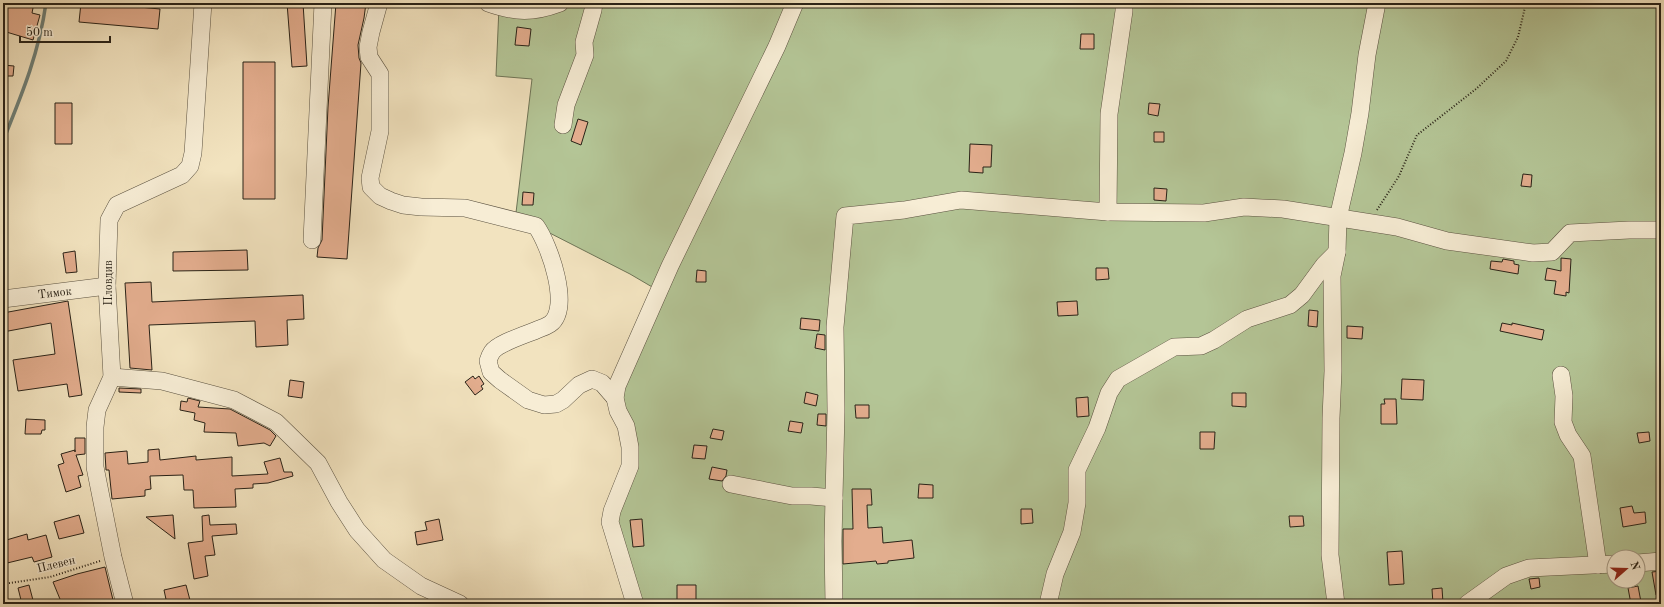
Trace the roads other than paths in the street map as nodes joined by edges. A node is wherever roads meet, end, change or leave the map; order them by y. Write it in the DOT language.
graph roads {
  1 [pos="203,3"];
  2 [pos="323,3"];
  3 [pos="379,3"];
  4 [pos="488,3"];
  5 [pos="560,3"];
  6 [pos="594,3"];
  7 [pos="795,3"];
  8 [pos="1124,3"];
  9 [pos="1377,3"];
  10 [pos="563,125"];
  11 [pos="1108,212"];
  12 [pos="1338,218"];
  13 [pos="1661,230"];
  14 [pos="312,240"];
  15 [pos="1337,252"];
  16 [pos="107,286"];
  17 [pos="3,299"];
  18 [pos="1561,375"];
  19 [pos="112,377"];
  20 [pos="615,398"];
  21 [pos="731,484"];
  22 [pos="834,498"];
  23 [pos="1661,561"];
  24 [pos="1646,562"];
  25 [pos="1606,564"];
  26 [pos="125,604"];
  27 [pos="460,604"];
  28 [pos="635,604"];
  29 [pos="834,604"];
  30 [pos="1048,604"];
  31 [pos="1336,604"];
  32 [pos="1466,604"];
  1 -- 16 [label="street, Пловдив"];
  2 -- 14 [label="street"];
  3 -- 20 [label="street"];
  4 -- 5 [label="street"];
  6 -- 10 [label="street"];
  7 -- 20 [label="street"];
  8 -- 11 [label="street"];
  9 -- 12 [label="street"];
  11 -- 12 [label="street"];
  11 -- 22 [label="street"];
  12 -- 13 [label="street"];
  12 -- 15 [label="street"];
  15 -- 30 [label="street"];
  15 -- 31 [label="street"];
  16 -- 17 [label="street, Тимок"];
  16 -- 19 [label="street, Пловдив"];
  18 -- 25 [label="street"];
  19 -- 26 [label="street, Пловдив"];
  19 -- 27 [label="street"];
  20 -- 28 [label="street"];
  21 -- 22 [label="street"];
  22 -- 29 [label="street"];
  23 -- 24 [label="street"];
  25 -- 32 [label="street"];
}
